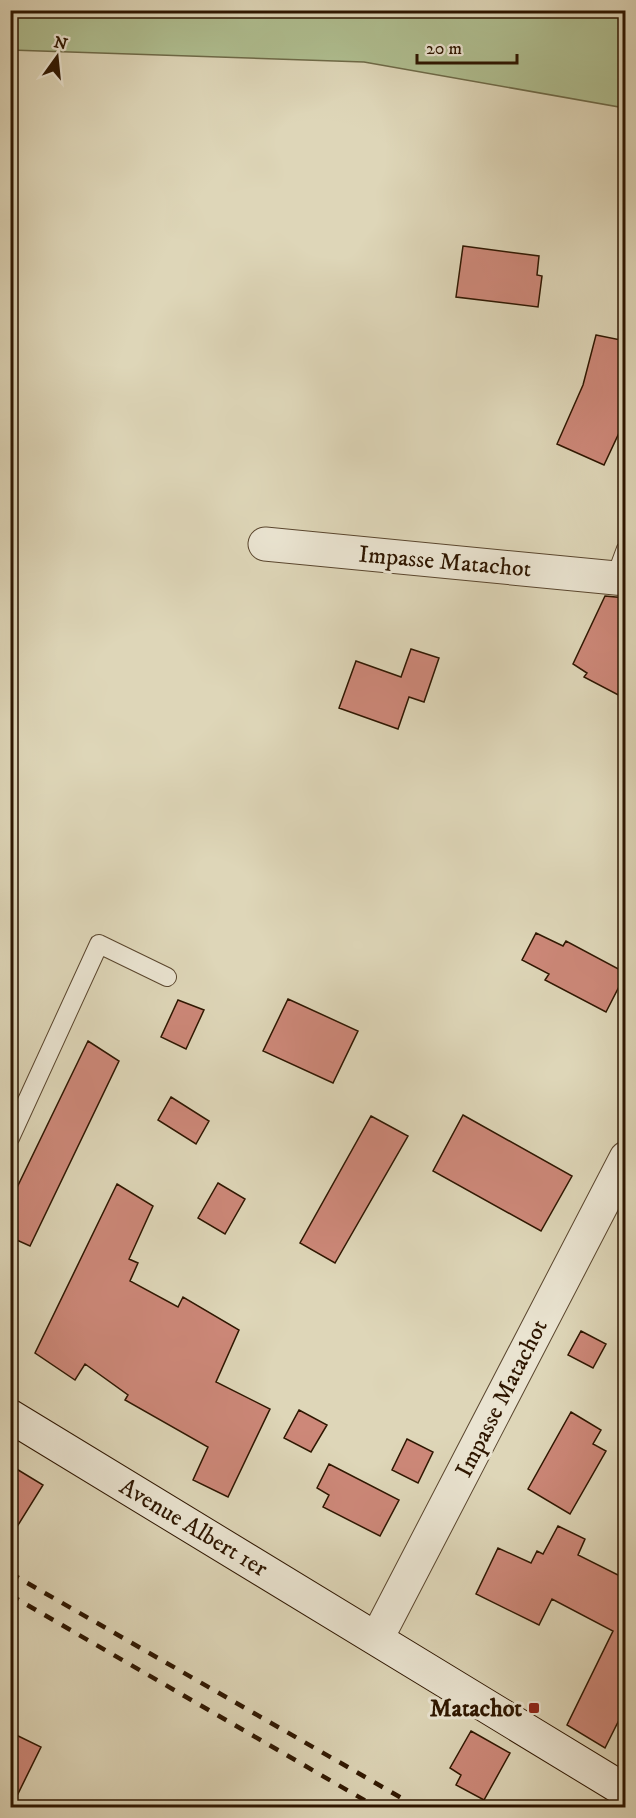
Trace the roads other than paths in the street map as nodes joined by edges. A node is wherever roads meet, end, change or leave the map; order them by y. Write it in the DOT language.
graph roads {
  1 [pos="265,544"];
  2 [pos="622,568"];
  3 [pos="167,977"];
  4 [pos="10,1138"];
  5 [pos="626,1158"];
  6 [pos="10,1416"];
  7 [pos="377,1638"];
  8 [pos="626,1791"];
  1 -- 2 [label="street, Impasse Matachot"];
  3 -- 4 [label="lane"];
  5 -- 7 [label="street, Impasse Matachot"];
  6 -- 7 [label="street, Avenue Albert 1er"];
  7 -- 8 [label="street, Avenue Albert 1er"];
}
